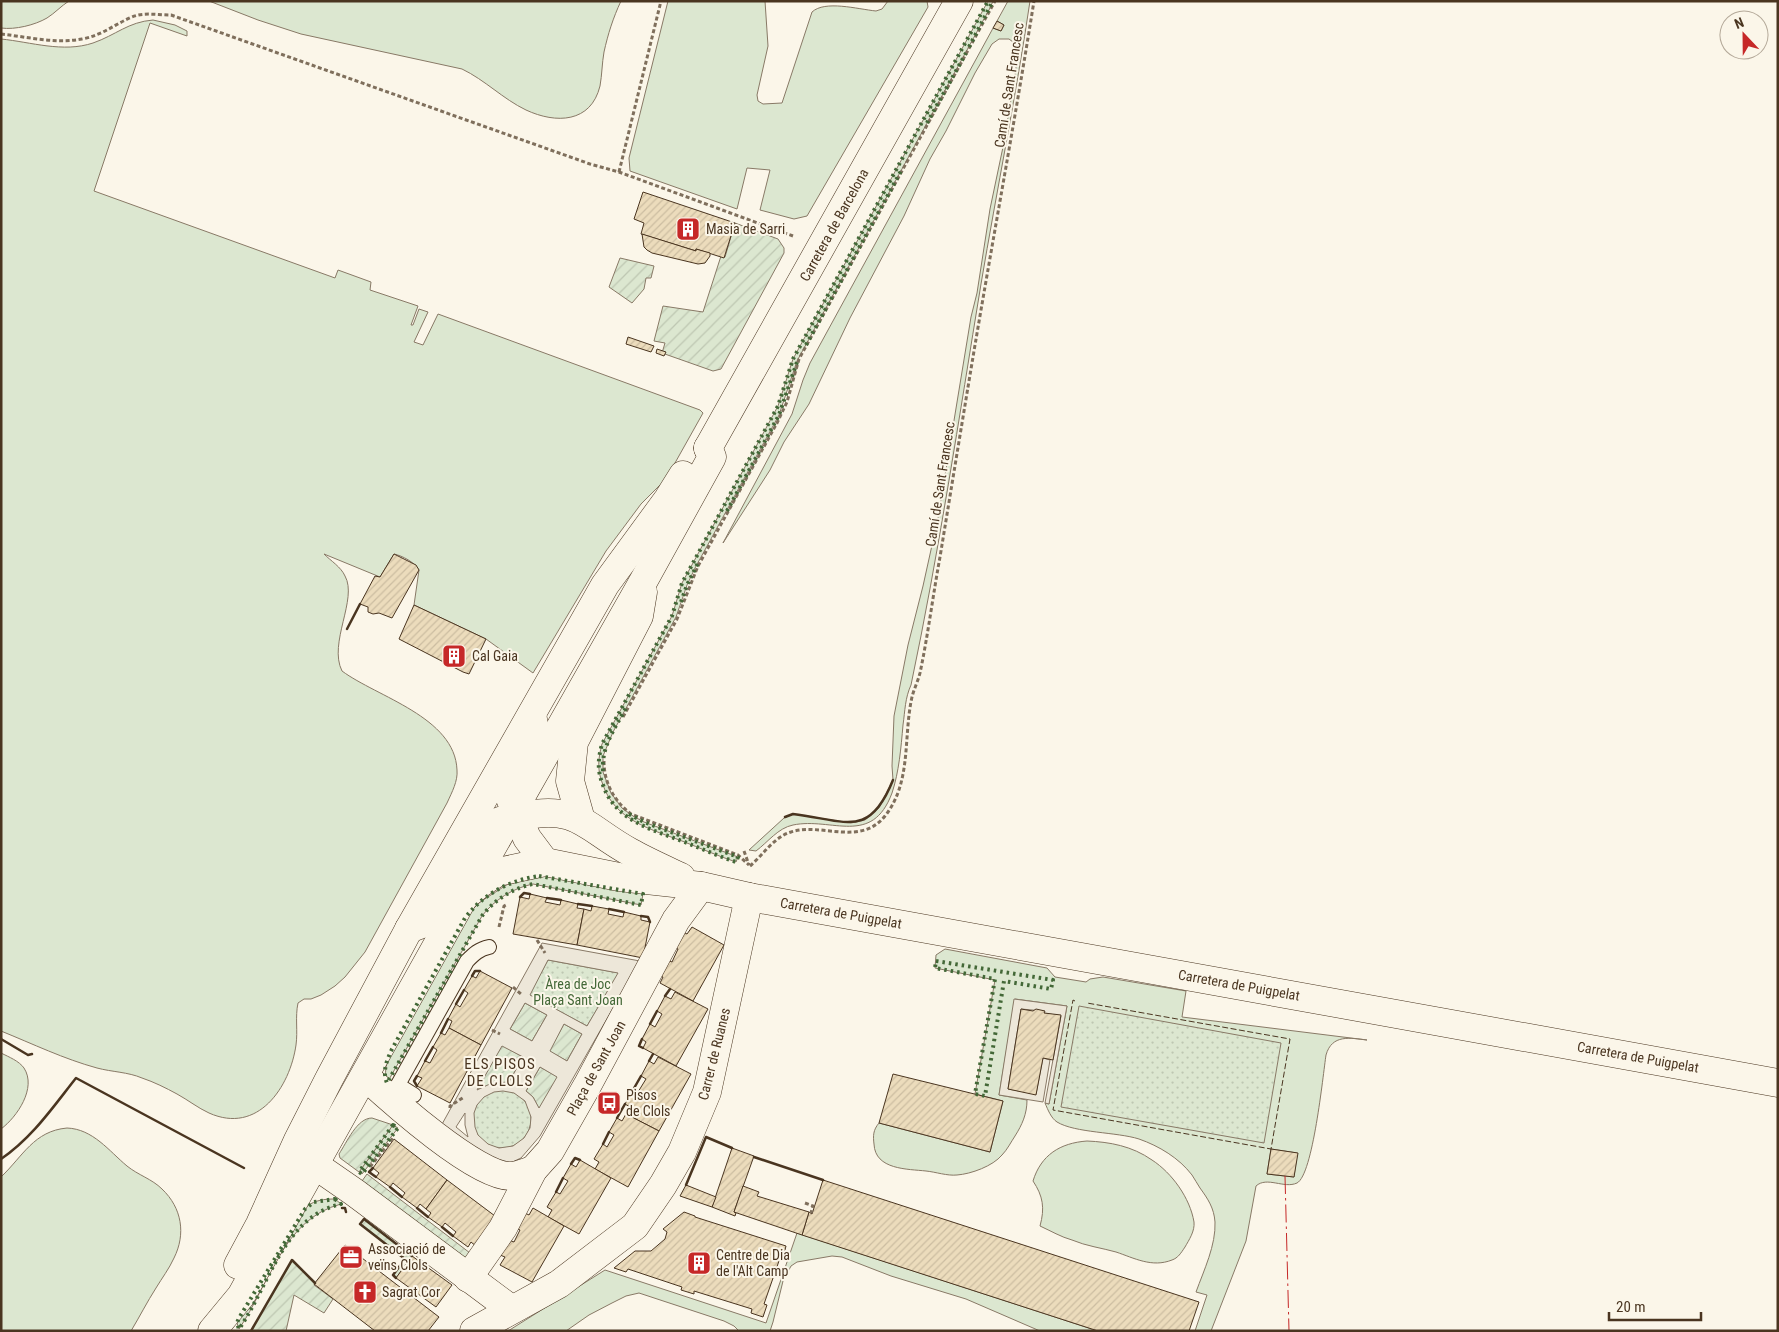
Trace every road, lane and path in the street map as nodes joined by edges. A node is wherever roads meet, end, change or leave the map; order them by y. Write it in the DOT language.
graph roads {
  1 [pos="661,1"];
  2 [pos="959,1"];
  3 [pos="995,1"];
  4 [pos="1034,1"];
  5 [pos="1,34"];
  6 [pos="618,172"];
  7 [pos="822,247"];
  8 [pos="708,448"];
  9 [pos="644,580"];
  10 [pos="532,714"];
  11 [pos="620,723"];
  12 [pos="605,754"];
  13 [pos="514,814"];
  14 [pos="581,820"];
  15 [pos="744,851"];
  16 [pos="545,862"];
  17 [pos="750,866"];
  18 [pos="701,886"];
  19 [pos="464,897"];
  20 [pos="749,897"];
  21 [pos="510,901"];
  22 [pos="409,929"];
  23 [pos="537,940"];
  24 [pos="489,947"];
  25 [pos="545,953"];
  26 [pos="513,987"];
  27 [pos="522,995"];
  28 [pos="492,1030"];
  29 [pos="500,1034"];
  30 [pos="365,1076"];
  31 [pos="1778,1082"];
  32 [pos="401,1093"];
  33 [pos="464,1097"];
  34 [pos="450,1106"];
  35 [pos="395,1136"];
  36 [pos="315,1165"];
  37 [pos="533,1170"];
  38 [pos="366,1172"];
  39 [pos="805,1203"];
  40 [pos="811,1213"];
  41 [pos="468,1278"];
  42 [pos="511,1309"];
  43 [pos="213,1328"];
  44 [pos="474,1331"];
  1 -- 6 [label="path"];
  2 -- 7 [label="street, Carretera de Barcelona"];
  3 -- 11 [label="path"];
  4 -- 17 [label="path, Camí de Sant Francesc"];
  5 -- 6 [label="path"];
  6 -- 7 [label="path"];
  7 -- 8 [label="street, Carretera de Barcelona"];
  8 -- 9 [label="street"];
  8 -- 10 [label="street"];
  9 -- 13 [label="street"];
  9 -- 14 [label="street"];
  10 -- 13 [label="street"];
  10 -- 22 [label="street"];
  12 -- 17 [label="path"];
  13 -- 14 [label="street"];
  13 -- 16 [label="street"];
  13 -- 19 [label="street"];
  13 -- 22 [label="street"];
  14 -- 18 [label="street"];
  15 -- 17 [label="path"];
  16 -- 18 [label="street"];
  16 -- 19 [label="street"];
  18 -- 20 [label="street, Carretera de Puigpelat"];
  18 -- 37 [label="street, Plaça de Sant Joan"];
  19 -- 30 [label="street"];
  20 -- 31 [label="street, Carretera de Puigpelat"];
  20 -- 42 [label="street, Carrer de Ruanes"];
  21 -- 24 [label="path"];
  22 -- 43 [label="street"];
  23 -- 25 [label="path"];
  24 -- 32 [label="lane"];
  26 -- 27 [label="path"];
  28 -- 29 [label="path"];
  30 -- 32 [label="street"];
  30 -- 36 [label="street"];
  32 -- 37 [label="street"];
  33 -- 34 [label="path"];
  35 -- 38 [label="path"];
  36 -- 41 [label="street"];
  36 -- 43 [label="street"];
  37 -- 41 [label="street, Plaça de Sant Joan"];
  39 -- 40 [label="path"];
  41 -- 42 [label="street"];
  42 -- 44 [label="street, Carrer de Ruanes"];
}
